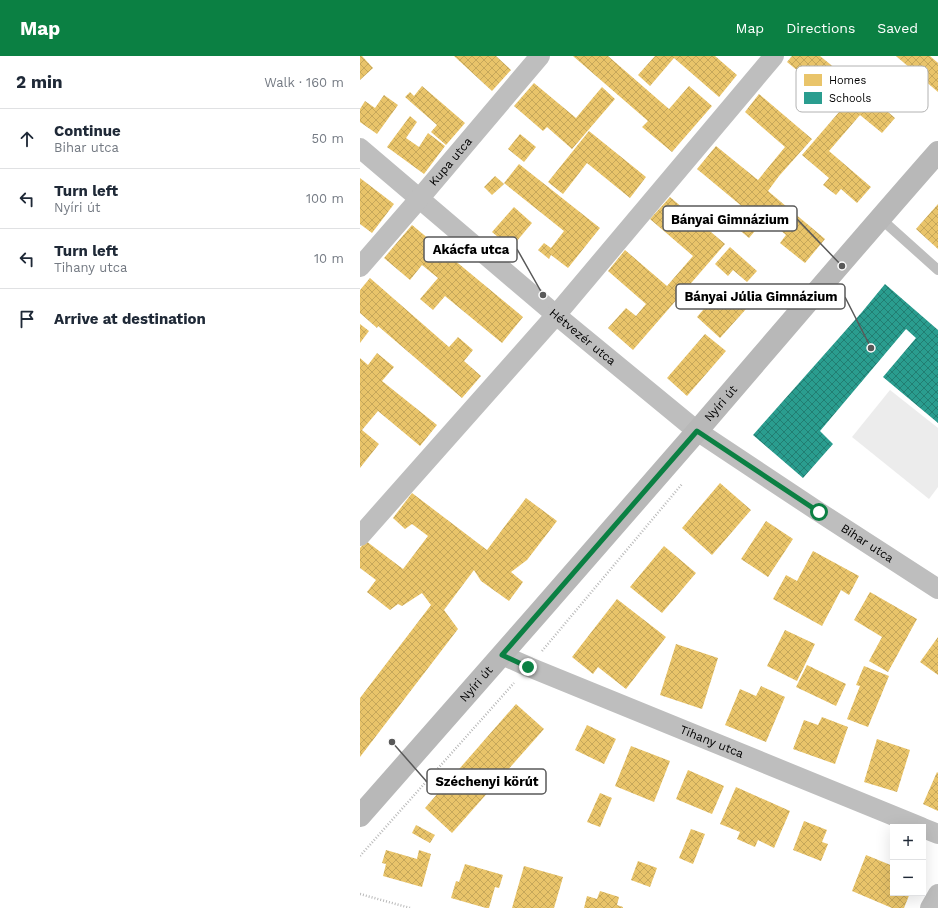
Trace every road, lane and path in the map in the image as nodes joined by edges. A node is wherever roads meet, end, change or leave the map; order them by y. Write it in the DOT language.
graph roads {
  1 [pos="540,56"];
  2 [pos="774,56"];
  3 [pos="360,148"];
  4 [pos="938,152"];
  5 [pos="419,199"];
  6 [pos="880,218"];
  7 [pos="360,267"];
  8 [pos="938,270"];
  9 [pos="556,315"];
  10 [pos="697,431"];
  11 [pos="360,536"];
  12 [pos="938,589"];
  13 [pos="502,655"];
  14 [pos="360,816"];
  15 [pos="915,824"];
  16 [pos="926,829"];
  17 [pos="938,834"];
  18 [pos="360,894"];
  19 [pos="938,894"];
  20 [pos="410,908"];
  21 [pos="930,908"];
  1 -- 5 [label="street, Kupa utca"];
  2 -- 9 [label="street"];
  3 -- 5 [label="street, Hétvezér utca"];
  4 -- 6 [label="street, Nyíri út"];
  5 -- 7 [label="street, Kupa utca"];
  5 -- 9 [label="street, Hétvezér utca"];
  6 -- 8 [label="lane"];
  6 -- 10 [label="street, Nyíri út"];
  9 -- 10 [label="street, Hétvezér utca"];
  9 -- 11 [label="street"];
  10 -- 12 [label="street, Bihar utca"];
  10 -- 13 [label="street, Nyíri út"];
  13 -- 14 [label="street, Nyíri út"];
  13 -- 15 [label="street, Tihany utca"];
  16 -- 17 [label="street, Tihany utca"];
  18 -- 20 [label="path"];
  19 -- 21 [label="street"];
}
